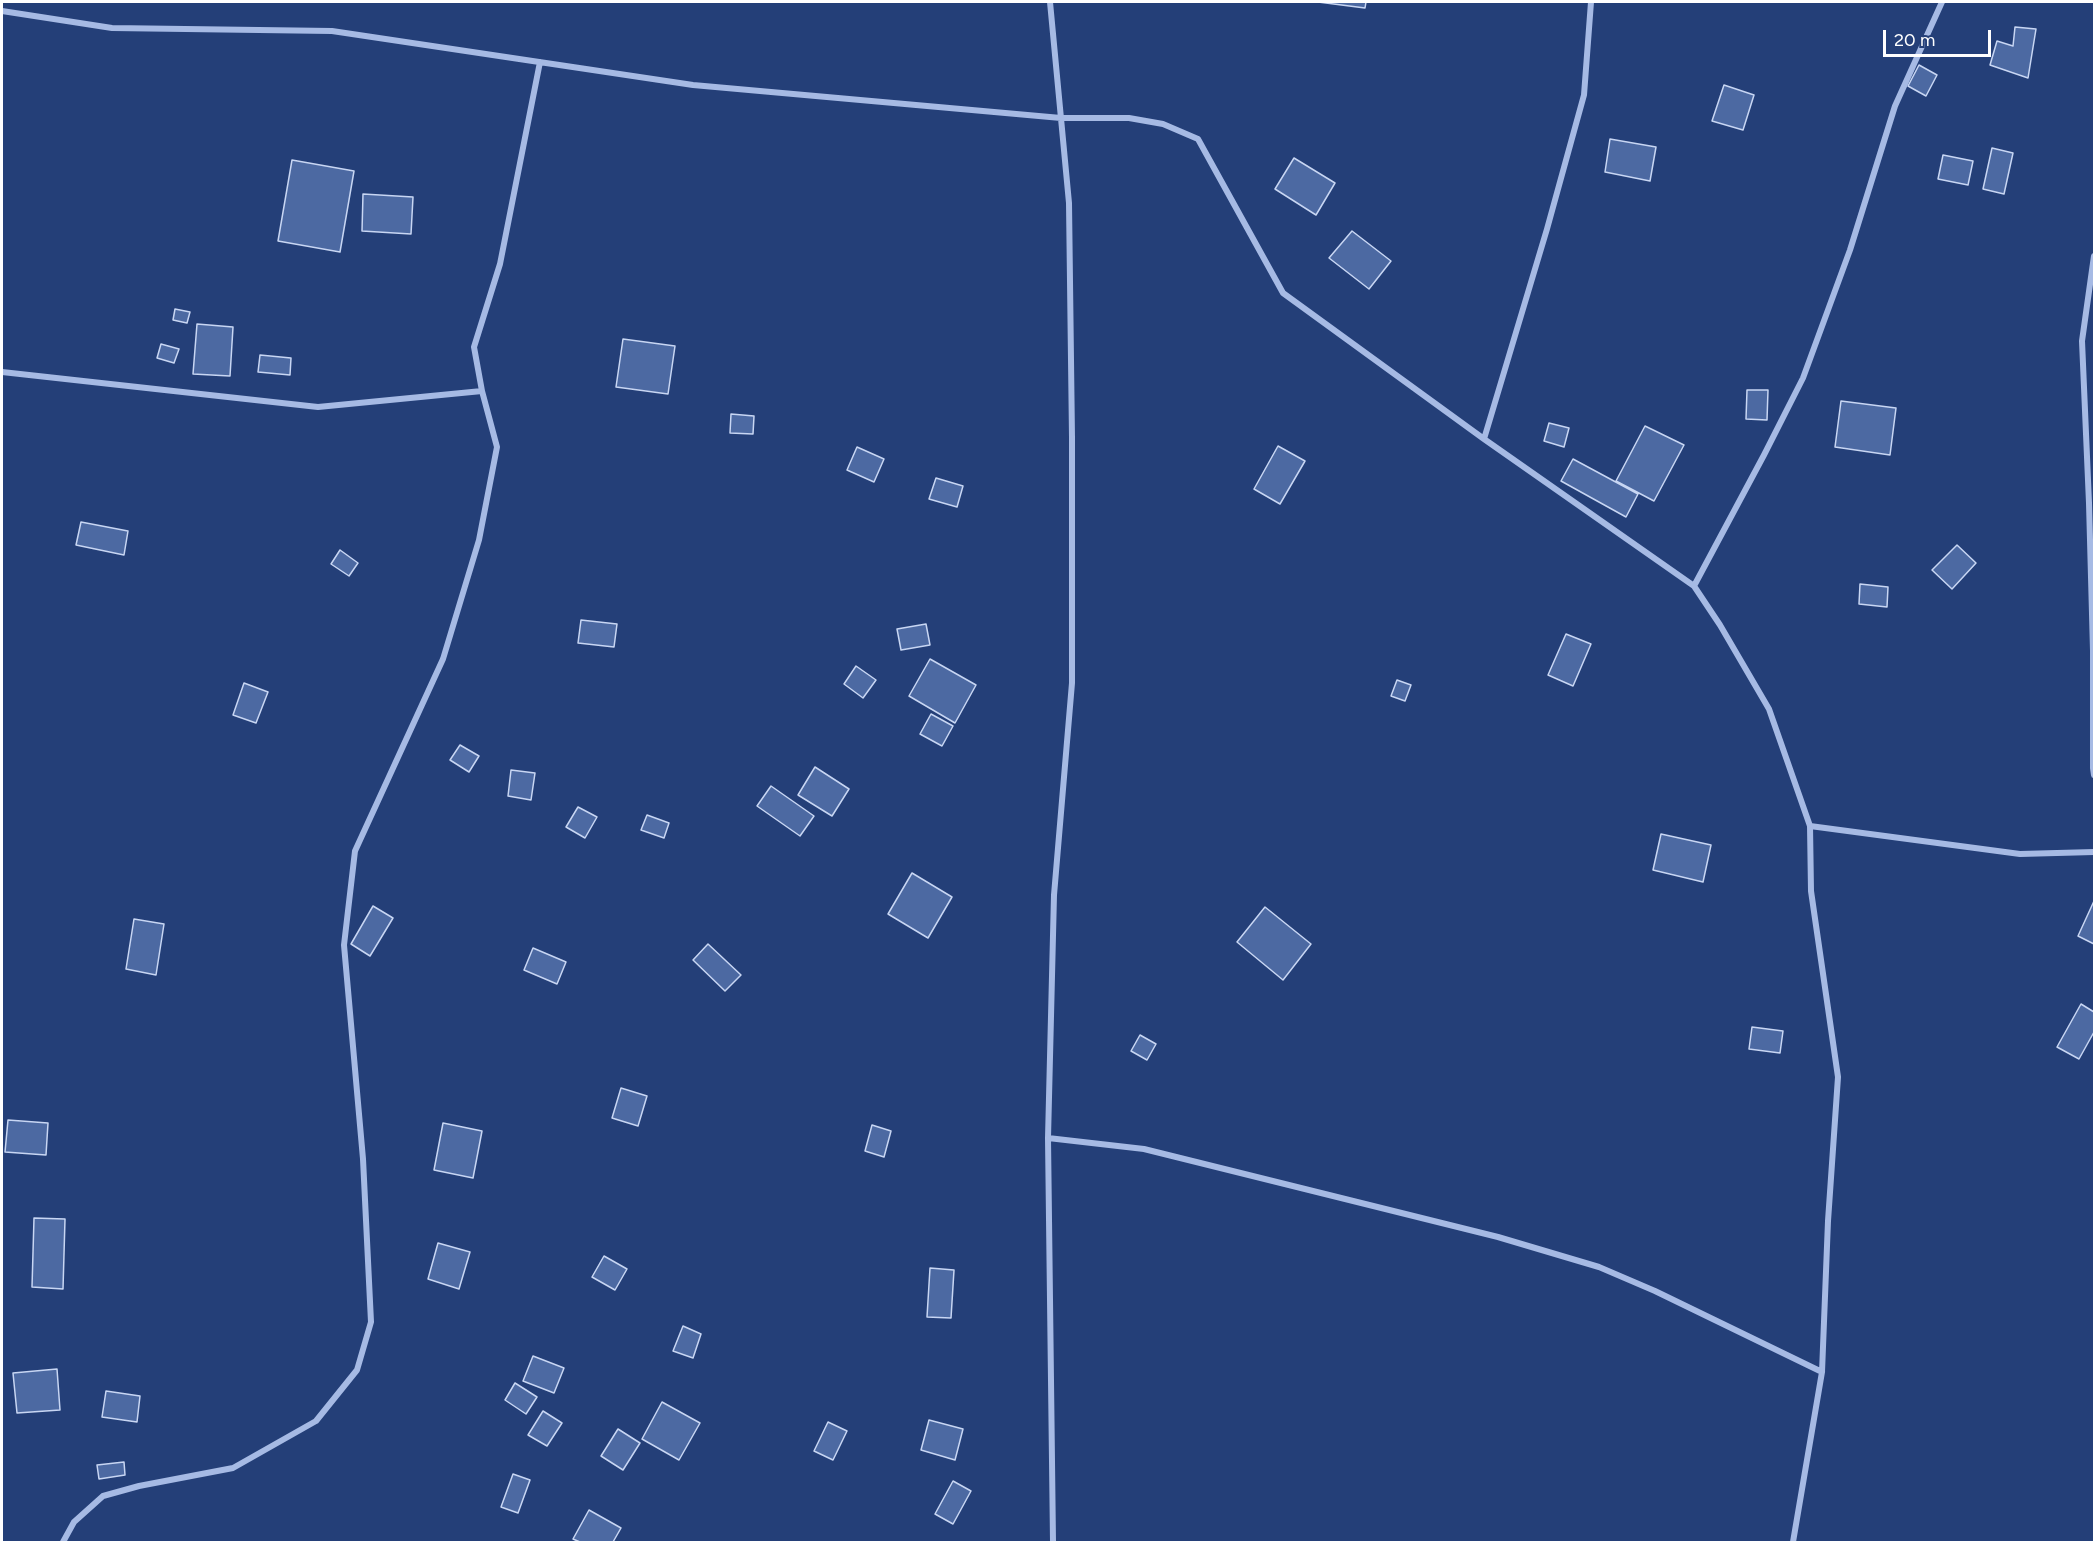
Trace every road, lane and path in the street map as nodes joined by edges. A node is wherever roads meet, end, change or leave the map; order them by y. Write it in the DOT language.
graph roads {
  1 [pos="1050,2"];
  2 [pos="1591,2"];
  3 [pos="1942,2"];
  4 [pos="2,11"];
  5 [pos="540,62"];
  6 [pos="1061,118"];
  7 [pos="2094,256"];
  8 [pos="2,372"];
  9 [pos="482,391"];
  10 [pos="1484,439"];
  11 [pos="1694,586"];
  12 [pos="2094,775"];
  13 [pos="1810,826"];
  14 [pos="2094,852"];
  15 [pos="1048,1138"];
  16 [pos="1822,1371"];
  17 [pos="63,1542"];
  18 [pos="1053,1542"];
  19 [pos="1793,1542"];
  1 -- 6 [label="street"];
  2 -- 10 [label="street"];
  3 -- 11 [label="street"];
  4 -- 5 [label="street"];
  5 -- 6 [label="street"];
  5 -- 9 [label="street"];
  6 -- 10 [label="street"];
  6 -- 15 [label="street"];
  7 -- 12 [label="street"];
  8 -- 9 [label="street"];
  9 -- 17 [label="street"];
  10 -- 11 [label="street"];
  11 -- 13 [label="street"];
  13 -- 14 [label="street"];
  13 -- 16 [label="street"];
  15 -- 16 [label="street"];
  15 -- 18 [label="street"];
  16 -- 19 [label="street"];
}
